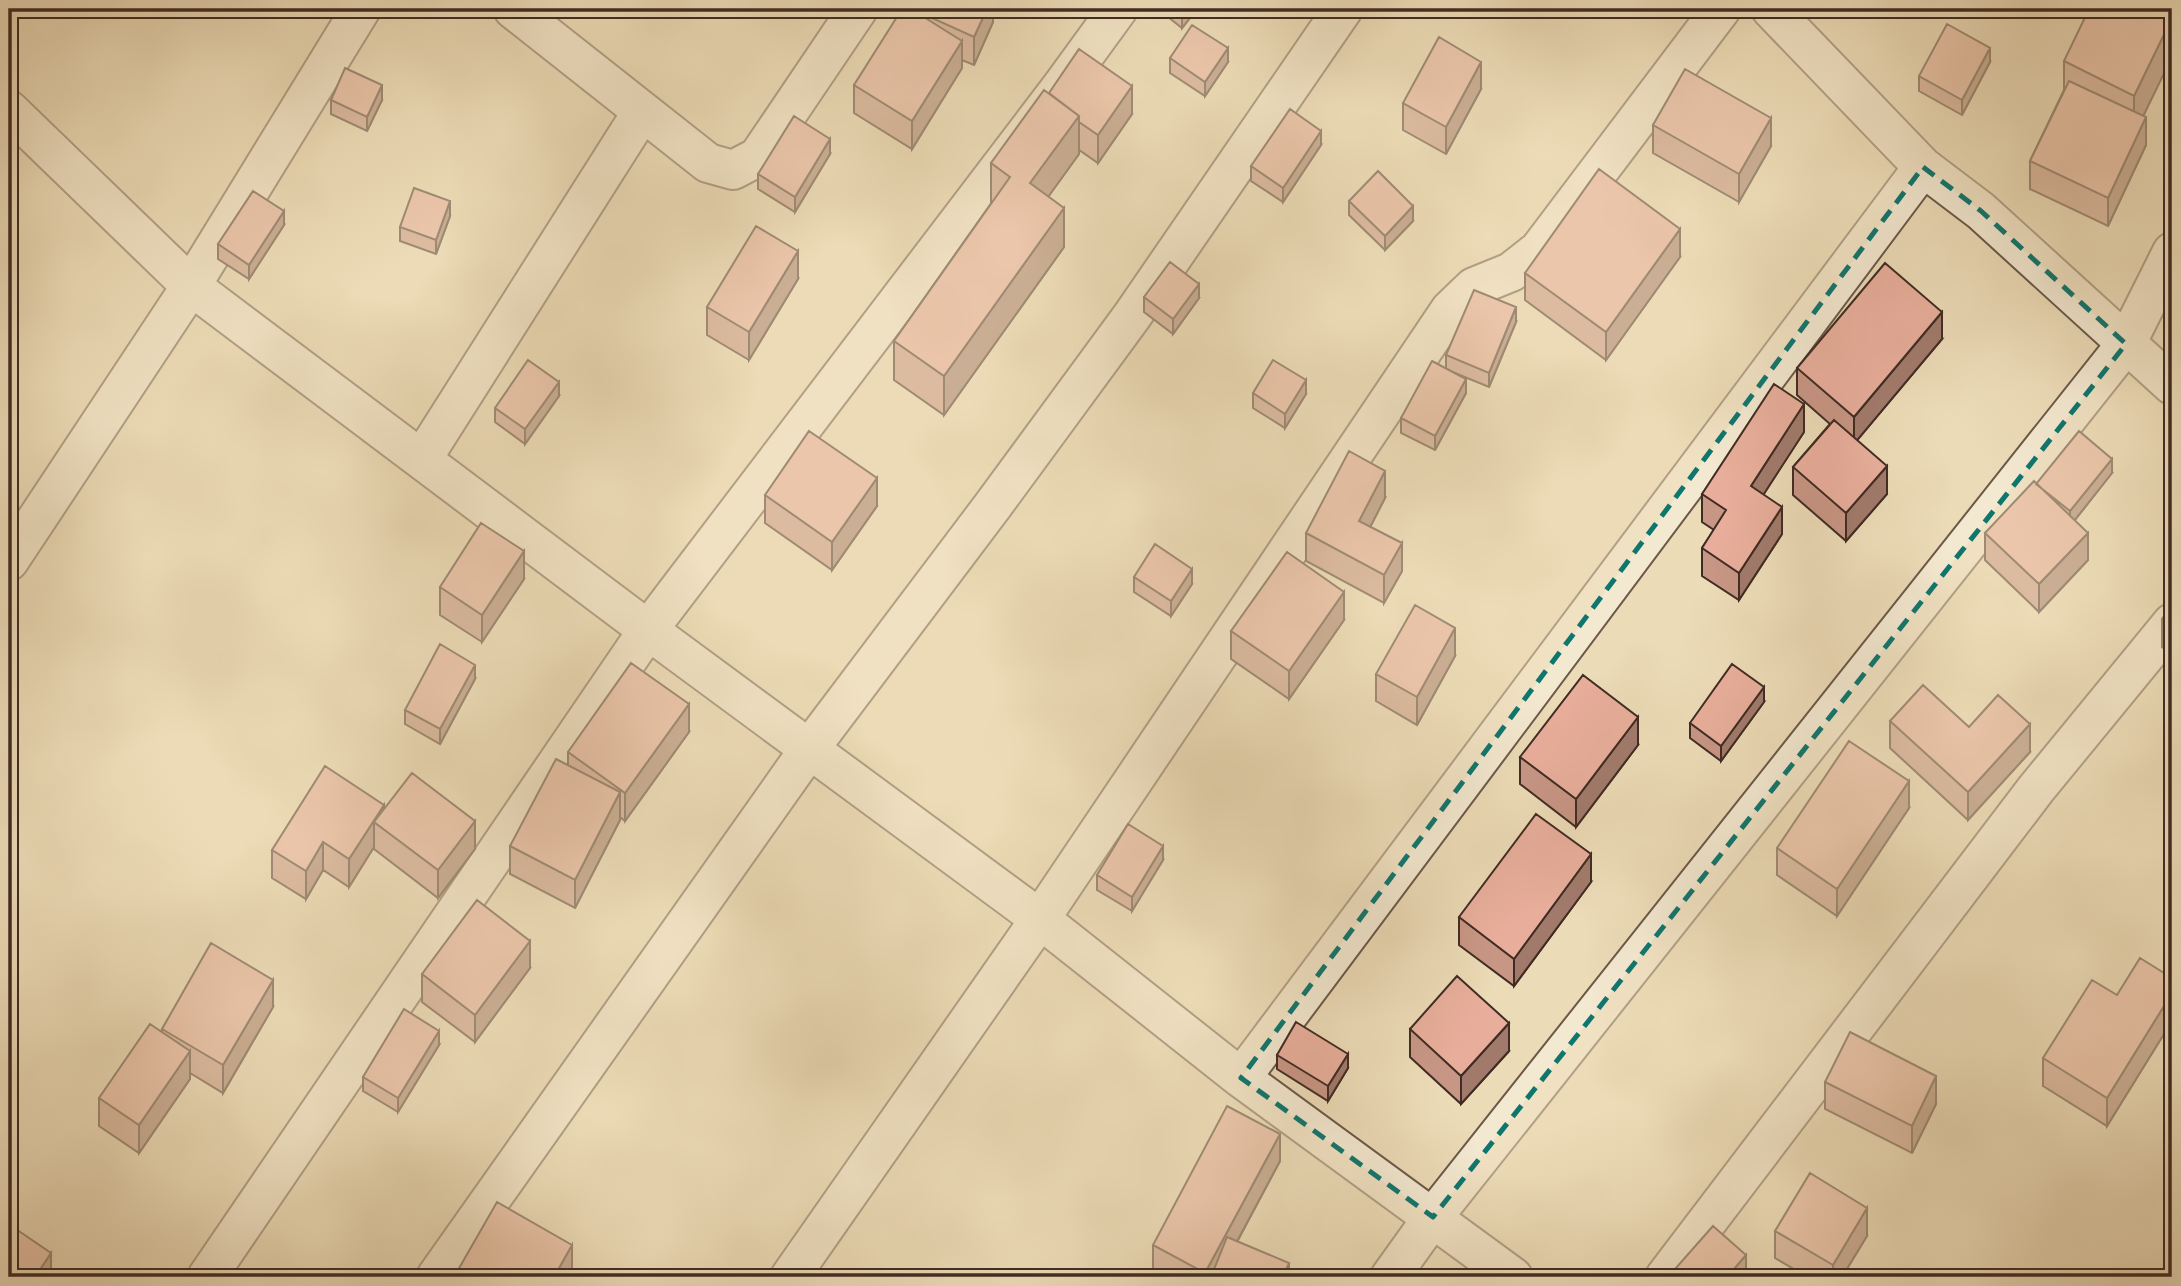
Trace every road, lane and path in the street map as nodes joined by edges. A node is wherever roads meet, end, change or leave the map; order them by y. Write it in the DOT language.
graph roads {
  1 [pos="361,9"];
  2 [pos="513,9"];
  3 [pos="858,9"];
  4 [pos="1118,9"];
  5 [pos="1343,9"];
  6 [pos="1721,9"];
  7 [pos="1771,9"];
  8 [pos="9,110"];
  9 [pos="642,112"];
  10 [pos="1923,167"];
  11 [pos="2172,252"];
  12 [pos="191,286"];
  13 [pos="2126,344"];
  14 [pos="2172,385"];
  15 [pos="422,459"];
  16 [pos="9,561"];
  17 [pos="2172,623"];
  18 [pos="648,630"];
  19 [pos="810,748"];
  20 [pos="1040,919"];
  21 [pos="1241,1078"];
  22 [pos="1433,1217"];
  23 [pos="207,1277"];
  24 [pos="436,1277"];
  25 [pos="790,1277"];
  26 [pos="1390,1277"];
  27 [pos="1513,1277"];
  28 [pos="1665,1277"];
  1 -- 12 [label="street"];
  2 -- 9 [label="street"];
  3 -- 9 [label="street"];
  4 -- 18 [label="street"];
  5 -- 19 [label="street"];
  6 -- 20 [label="street"];
  7 -- 10 [label="street"];
  8 -- 12 [label="street"];
  9 -- 15 [label="street"];
  10 -- 13 [label="street"];
  10 -- 21 [label="street"];
  11 -- 13 [label="street"];
  12 -- 15 [label="street"];
  12 -- 16 [label="street"];
  13 -- 14 [label="street"];
  13 -- 22 [label="street"];
  15 -- 18 [label="street"];
  17 -- 28 [label="street"];
  18 -- 19 [label="street"];
  18 -- 23 [label="street"];
  19 -- 20 [label="street"];
  19 -- 24 [label="street"];
  20 -- 21 [label="street"];
  20 -- 25 [label="street"];
  21 -- 22 [label="street"];
  22 -- 26 [label="street"];
  22 -- 27 [label="street"];
}
